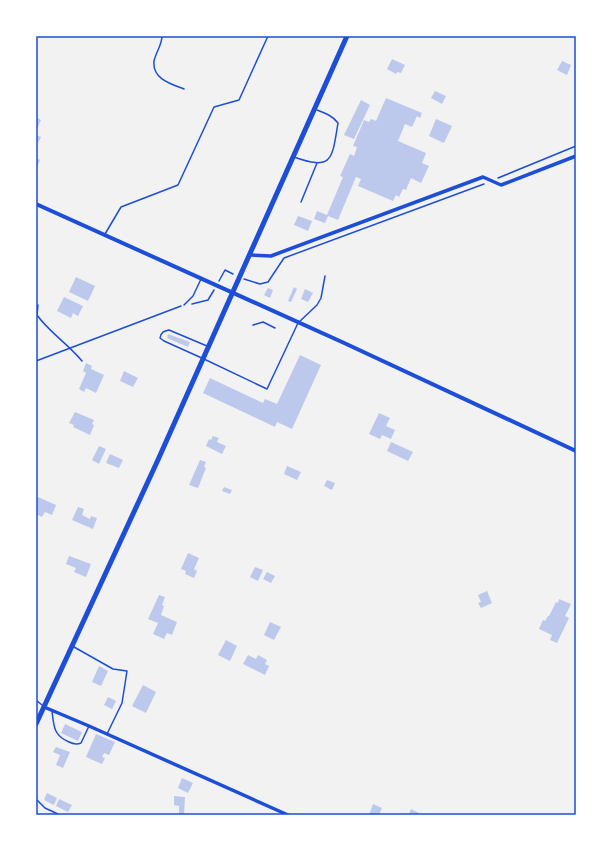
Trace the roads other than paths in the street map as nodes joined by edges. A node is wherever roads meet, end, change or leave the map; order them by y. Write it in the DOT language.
graph roads {
  1 [pos="162,36"];
  2 [pos="268,36"];
  3 [pos="348,36"];
  4 [pos="184,89"];
  5 [pos="315,109"];
  6 [pos="576,156"];
  7 [pos="293,157"];
  8 [pos="317,163"];
  9 [pos="300,202"];
  10 [pos="36,204"];
  11 [pos="105,235"];
  12 [pos="250,255"];
  13 [pos="325,276"];
  14 [pos="201,278"];
  15 [pos="233,294"];
  16 [pos="184,305"];
  17 [pos="298,322"];
  18 [pos="253,325"];
  19 [pos="275,328"];
  20 [pos="209,347"];
  21 [pos="204,358"];
  22 [pos="576,451"];
  23 [pos="72,646"];
  24 [pos="36,700"];
  25 [pos="44,707"];
  26 [pos="52,711"];
  27 [pos="36,724"];
  28 [pos="89,726"];
  29 [pos="107,734"];
  30 [pos="36,799"];
  31 [pos="60,815"];
  32 [pos="288,815"];
  1 -- 4 [label="lane"];
  2 -- 11 [label="lane"];
  3 -- 5 [label="main road"];
  5 -- 7 [label="main road"];
  5 -- 8 [label="lane"];
  6 -- 12 [label="street"];
  7 -- 8 [label="lane"];
  7 -- 12 [label="main road"];
  8 -- 9 [label="lane"];
  10 -- 11 [label="street"];
  11 -- 14 [label="street"];
  12 -- 15 [label="main road"];
  13 -- 17 [label="lane"];
  14 -- 15 [label="street"];
  14 -- 16 [label="lane"];
  15 -- 17 [label="street"];
  15 -- 20 [label="main road"];
  17 -- 21 [label="lane"];
  17 -- 22 [label="street"];
  18 -- 19 [label="lane"];
  20 -- 21 [label="main road"];
  20 -- 21 [label="lane"];
  21 -- 23 [label="main road"];
  23 -- 25 [label="main road"];
  23 -- 29 [label="lane"];
  24 -- 25 [label="lane"];
  25 -- 26 [label="street"];
  25 -- 27 [label="main road"];
  26 -- 28 [label="street"];
  26 -- 28 [label="lane"];
  28 -- 29 [label="street"];
  29 -- 32 [label="street"];
  30 -- 31 [label="lane"];
}
